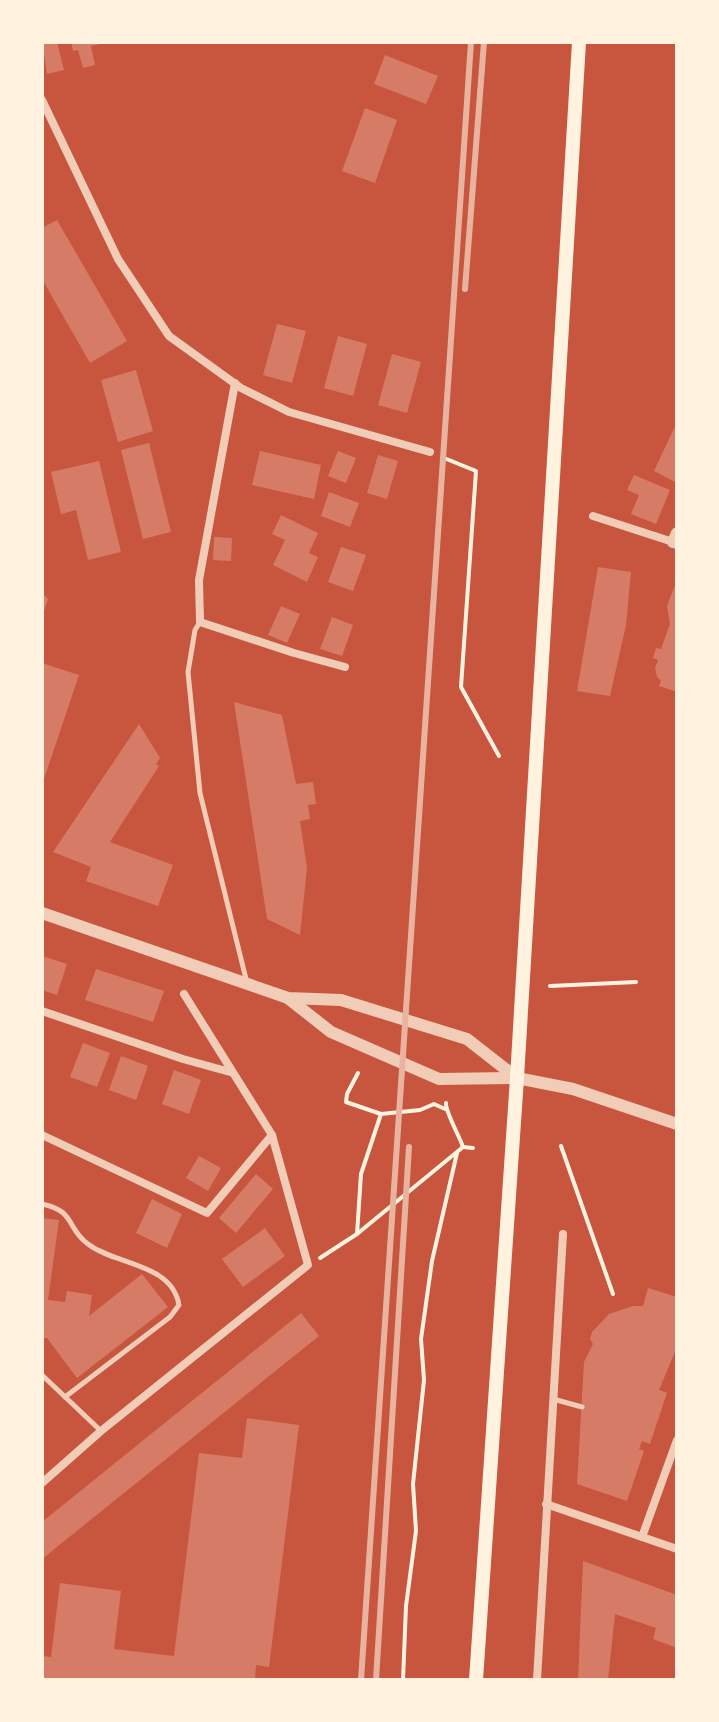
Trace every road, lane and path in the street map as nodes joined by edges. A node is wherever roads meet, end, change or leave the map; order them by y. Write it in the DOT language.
graph roads {
  1 [pos="579,42"];
  2 [pos="42,100"];
  3 [pos="235,383"];
  4 [pos="430,452"];
  5 [pos="593,516"];
  6 [pos="676,539"];
  7 [pos="200,622"];
  8 [pos="345,667"];
  9 [pos="499,756"];
  10 [pos="42,913"];
  11 [pos="636,982"];
  12 [pos="247,984"];
  13 [pos="550,986"];
  14 [pos="184,994"];
  15 [pos="288,998"];
  16 [pos="42,1011"];
  17 [pos="230,1072"];
  18 [pos="358,1073"];
  19 [pos="517,1078"];
  20 [pos="381,1114"];
  21 [pos="677,1124"];
  22 [pos="42,1135"];
  23 [pos="272,1135"];
  24 [pos="561,1146"];
  25 [pos="463,1147"];
  26 [pos="473,1148"];
  27 [pos="457,1153"];
  28 [pos="42,1204"];
  29 [pos="357,1234"];
  30 [pos="563,1234"];
  31 [pos="328,1253"];
  32 [pos="613,1294"];
  33 [pos="42,1375"];
  34 [pos="65,1397"];
  35 [pos="552,1398"];
  36 [pos="582,1407"];
  37 [pos="101,1431"];
  38 [pos="677,1440"];
  39 [pos="42,1483"];
  40 [pos="546,1504"];
  41 [pos="642,1537"];
  42 [pos="677,1549"];
  43 [pos="403,1680"];
  44 [pos="476,1680"];
  45 [pos="537,1680"];
  1 -- 19 [label="main road"];
  2 -- 3 [label="street"];
  3 -- 4 [label="street"];
  3 -- 7 [label="street"];
  4 -- 9 [label="path"];
  5 -- 6 [label="street"];
  7 -- 8 [label="street"];
  7 -- 12 [label="lane"];
  10 -- 12 [label="street"];
  11 -- 13 [label="path"];
  12 -- 15 [label="street"];
  14 -- 17 [label="street"];
  15 -- 19 [label="street"];
  15 -- 19 [label="street"];
  16 -- 17 [label="street"];
  17 -- 23 [label="street"];
  18 -- 20 [label="path"];
  19 -- 21 [label="street"];
  19 -- 44 [label="main road"];
  20 -- 25 [label="path"];
  20 -- 29 [label="path"];
  22 -- 23 [label="street"];
  23 -- 37 [label="street"];
  24 -- 32 [label="path"];
  25 -- 26 [label="path"];
  25 -- 27 [label="path"];
  27 -- 29 [label="path"];
  27 -- 43 [label="path"];
  28 -- 34 [label="lane"];
  29 -- 31 [label="path"];
  30 -- 35 [label="street"];
  33 -- 34 [label="lane"];
  34 -- 37 [label="lane"];
  35 -- 36 [label="lane"];
  35 -- 40 [label="street"];
  37 -- 39 [label="street"];
  38 -- 41 [label="street"];
  40 -- 41 [label="street"];
  40 -- 45 [label="street"];
  41 -- 42 [label="street"];
}
